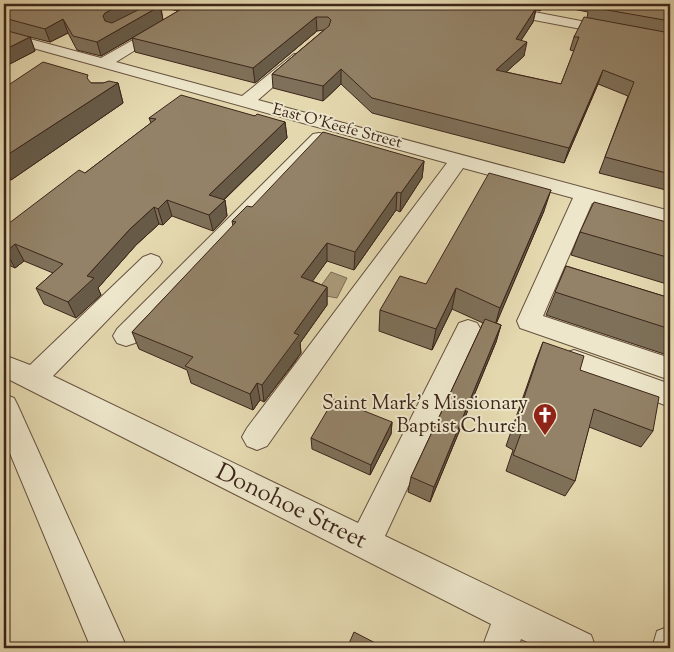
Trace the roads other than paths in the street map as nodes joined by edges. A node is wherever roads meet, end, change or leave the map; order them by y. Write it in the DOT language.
graph roads {
  1 [pos="472,4"];
  2 [pos="516,8"];
  3 [pos="172,22"];
  4 [pos="4,36"];
  5 [pos="670,40"];
  6 [pos="308,48"];
  7 [pos="103,63"];
  8 [pos="144,74"];
  9 [pos="120,87"];
  10 [pos="245,102"];
  11 [pos="331,125"];
  12 [pos="459,160"];
  13 [pos="585,195"];
  14 [pos="670,218"];
  15 [pos="151,262"];
  16 [pos="468,330"];
  17 [pos="126,336"];
  18 [pos="574,360"];
  19 [pos="4,365"];
  20 [pos="670,369"];
  21 [pos="32,380"];
  22 [pos="670,396"];
  23 [pos="4,406"];
  24 [pos="257,437"];
  25 [pos="364,543"];
  26 [pos="512,615"];
  27 [pos="670,644"];
  28 [pos="109,648"];
  29 [pos="500,648"];
  30 [pos="578,648"];
  31 [pos="670,648"];
  1 -- 2 [label="street"];
  2 -- 5 [label="street"];
  3 -- 7 [label="street"];
  4 -- 7 [label="street, East O'Keefe Street"];
  6 -- 10 [label="street"];
  7 -- 8 [label="street, East O'Keefe Street"];
  8 -- 9 [label="street"];
  8 -- 10 [label="street, East O'Keefe Street"];
  10 -- 11 [label="street, East O'Keefe Street"];
  11 -- 12 [label="street, East O'Keefe Street"];
  11 -- 17 [label="street"];
  12 -- 13 [label="street, East O'Keefe Street"];
  12 -- 24 [label="street"];
  13 -- 14 [label="street, East O'Keefe Street"];
  13 -- 20 [label="street"];
  15 -- 21 [label="street"];
  16 -- 25 [label="street"];
  18 -- 22 [label="street"];
  19 -- 21 [label="street, Donohoe Street"];
  21 -- 25 [label="street, Donohoe Street"];
  23 -- 28 [label="street"];
  25 -- 26 [label="street, Donohoe Street"];
  26 -- 29 [label="street"];
  26 -- 30 [label="street, Donohoe Street"];
  27 -- 31 [label="street"];
}
